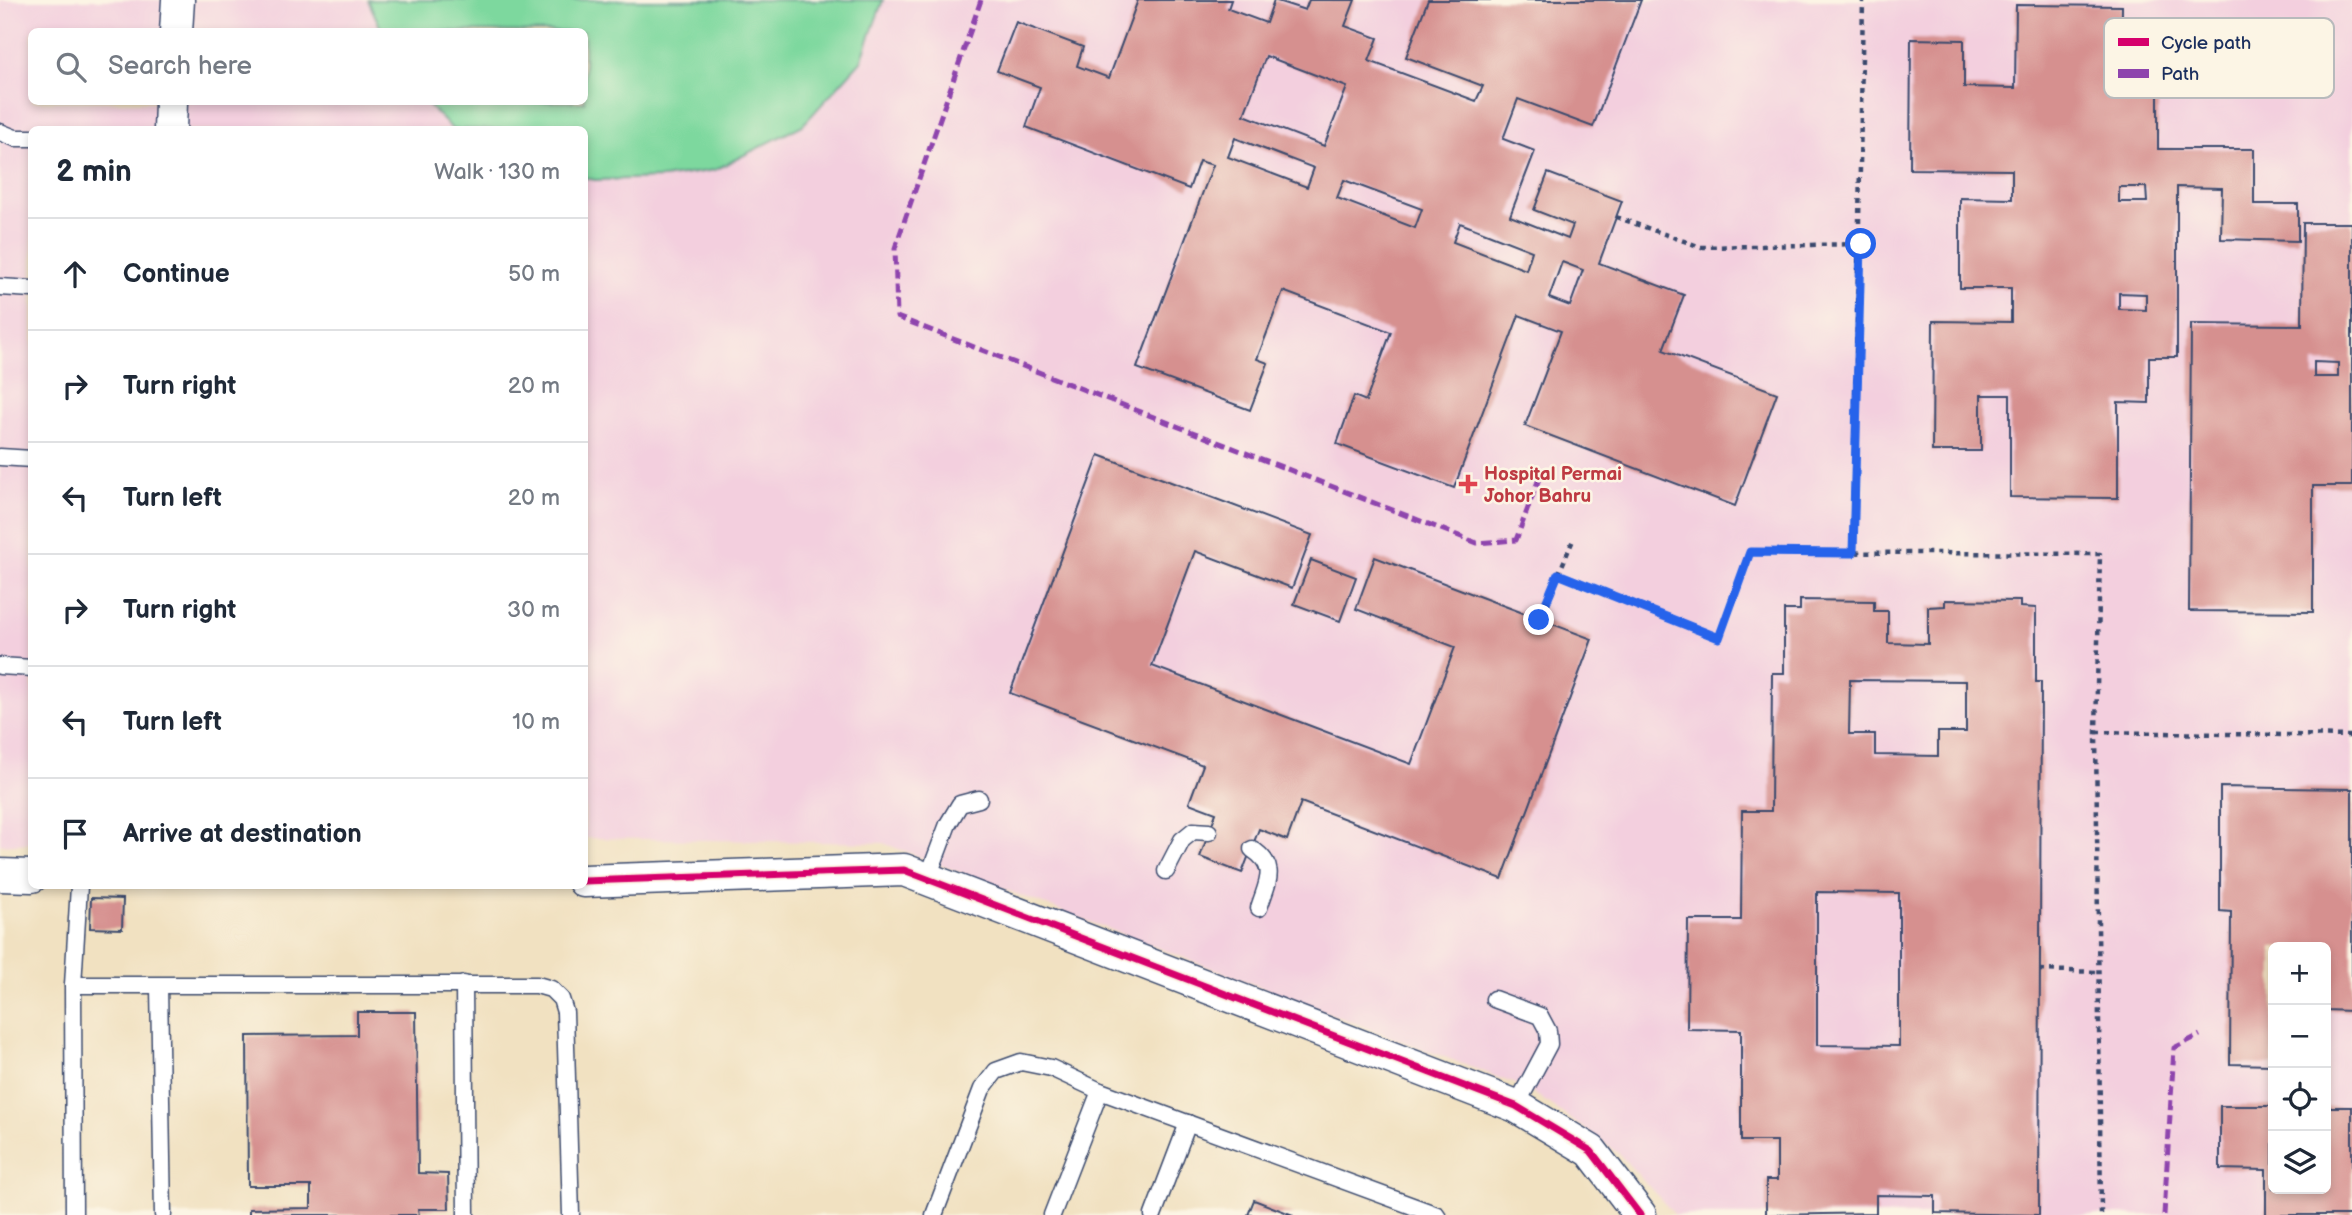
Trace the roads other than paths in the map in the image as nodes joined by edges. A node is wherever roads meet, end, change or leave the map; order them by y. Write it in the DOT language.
graph roads {
  1 [pos="178,0"];
  2 [pos="176,28"];
  3 [pos="171,105"];
  4 [pos="170,126"];
  5 [pos="0,132"];
  6 [pos="28,138"];
  7 [pos="0,287"];
  8 [pos="28,289"];
  9 [pos="0,457"];
  10 [pos="28,459"];
  11 [pos="0,666"];
  12 [pos="28,667"];
  13 [pos="979,799"];
  14 [pos="1209,832"];
  15 [pos="1252,849"];
  16 [pos="1166,872"];
  17 [pos="0,875"];
  18 [pos="28,876"];
  19 [pos="927,880"];
  20 [pos="588,881"];
  21 [pos="79,889"];
  22 [pos="1259,908"];
  23 [pos="464,984"];
  24 [pos="73,985"];
  25 [pos="159,986"];
  26 [pos="1494,999"];
  27 [pos="1100,1091"];
  28 [pos="1516,1107"];
  29 [pos="1188,1124"];
  30 [pos="74,1215"];
  31 [pos="163,1215"];
  32 [pos="466,1215"];
  33 [pos="571,1215"];
  34 [pos="934,1215"];
  35 [pos="1052,1215"];
  36 [pos="1153,1215"];
  37 [pos="1437,1215"];
  38 [pos="1640,1215"];
  1 -- 2 [label="street"];
  3 -- 4 [label="street"];
  5 -- 6 [label="lane"];
  7 -- 8 [label="lane"];
  9 -- 10 [label="lane"];
  11 -- 12 [label="lane"];
  13 -- 19 [label="lane"];
  14 -- 16 [label="lane"];
  15 -- 22 [label="lane"];
  17 -- 18 [label="street"];
  19 -- 20 [label="street"];
  19 -- 28 [label="street"];
  21 -- 24 [label="lane"];
  23 -- 25 [label="lane"];
  23 -- 32 [label="lane"];
  23 -- 33 [label="lane"];
  24 -- 25 [label="lane"];
  24 -- 30 [label="lane"];
  25 -- 31 [label="lane"];
  26 -- 28 [label="lane"];
  27 -- 29 [label="lane"];
  27 -- 34 [label="lane"];
  27 -- 35 [label="lane"];
  28 -- 38 [label="street"];
  29 -- 36 [label="lane"];
  29 -- 37 [label="lane"];
}
